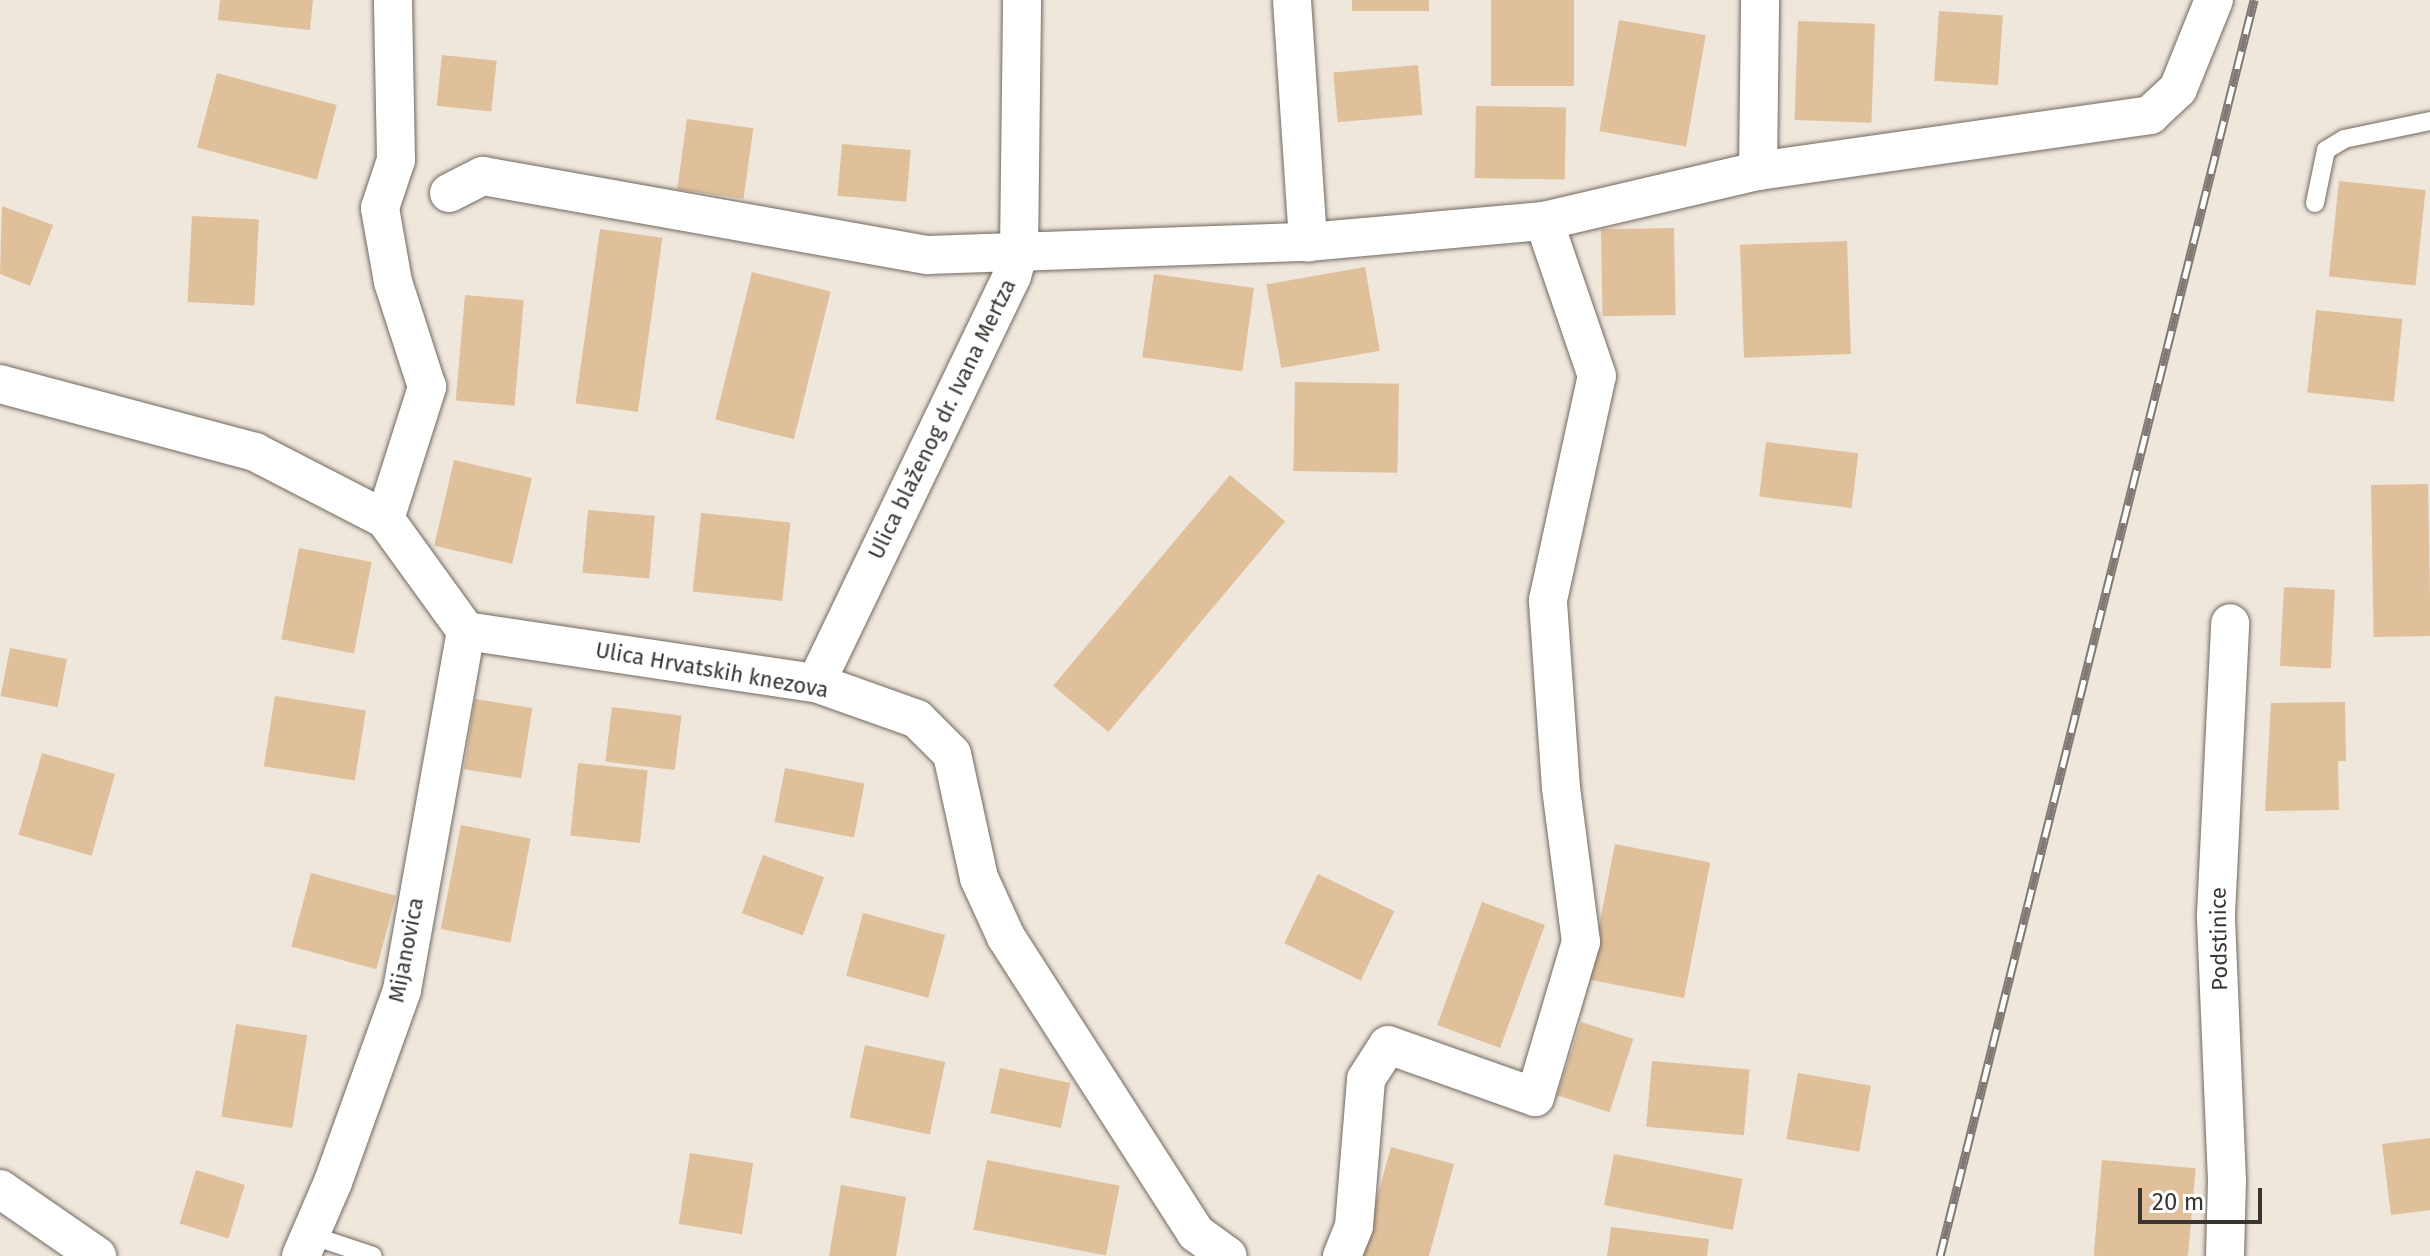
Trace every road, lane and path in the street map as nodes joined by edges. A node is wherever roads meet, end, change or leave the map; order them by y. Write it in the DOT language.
graph roads {
  1 [pos="393,0"];
  2 [pos="1022,0"];
  3 [pos="1292,0"];
  4 [pos="1760,0"];
  5 [pos="2214,0"];
  6 [pos="2430,121"];
  7 [pos="1758,171"];
  8 [pos="449,193"];
  9 [pos="2315,203"];
  10 [pos="1544,221"];
  11 [pos="1308,242"];
  12 [pos="1019,252"];
  13 [pos="0,384"];
  14 [pos="385,519"];
  15 [pos="2230,623"];
  16 [pos="466,631"];
  17 [pos="816,683"];
  18 [pos="0,1189"];
  19 [pos="305,1246"];
  20 [pos="97,1256"];
  21 [pos="373,1256"];
  22 [pos="1228,1256"];
  23 [pos="1342,1256"];
  24 [pos="2225,1256"];
  1 -- 14 [label="street"];
  2 -- 12 [label="street, Ulica blaženog dr. Ivana Mertza"];
  3 -- 11 [label="street"];
  4 -- 7 [label="street"];
  5 -- 7 [label="street"];
  6 -- 9 [label="lane"];
  7 -- 10 [label="street"];
  8 -- 12 [label="street"];
  10 -- 11 [label="street"];
  10 -- 23 [label="street"];
  11 -- 12 [label="street"];
  12 -- 17 [label="street, Ulica blaženog dr. Ivana Mertza"];
  13 -- 14 [label="street"];
  14 -- 16 [label="street"];
  15 -- 24 [label="street, Podstinice"];
  16 -- 17 [label="street, Ulica Hrvatskih knezova"];
  16 -- 19 [label="street, Mijanovica"];
  17 -- 22 [label="street, Ulica Hrvatskih knezova"];
  18 -- 20 [label="street"];
  19 -- 21 [label="lane"];
}
